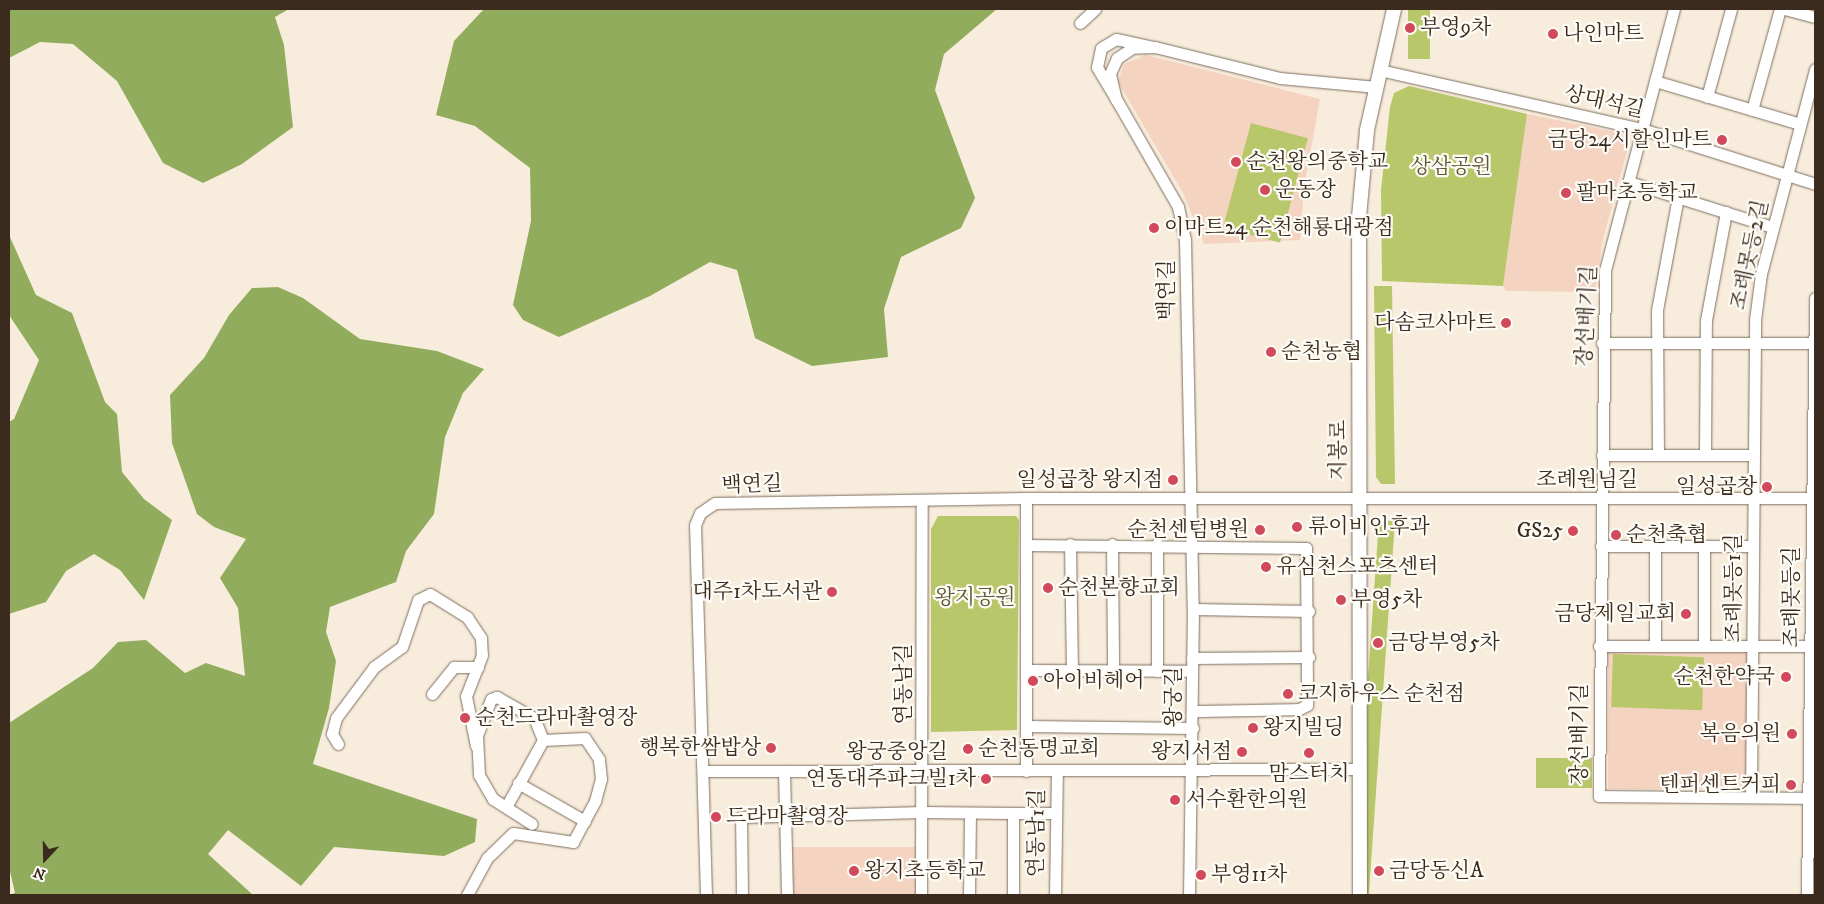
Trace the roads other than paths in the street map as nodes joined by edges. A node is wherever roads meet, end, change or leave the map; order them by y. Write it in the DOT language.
graph roads {
  1 [pos="1095,9"];
  2 [pos="1394,9"];
  3 [pos="1674,9"];
  4 [pos="1730,9"];
  5 [pos="1780,9"];
  6 [pos="1785,9"];
  7 [pos="1815,17"];
  8 [pos="1080,23"];
  9 [pos="1155,46"];
  10 [pos="1815,69"];
  11 [pos="1380,70"];
  12 [pos="1656,81"];
  13 [pos="1376,88"];
  14 [pos="1707,97"];
  15 [pos="1116,99"];
  16 [pos="1752,110"];
  17 [pos="1800,124"];
  18 [pos="1642,129"];
  19 [pos="1787,175"];
  20 [pos="1628,182"];
  21 [pos="1815,184"];
  22 [pos="1678,197"];
  23 [pos="1726,212"];
  24 [pos="1773,227"];
  25 [pos="1815,298"];
  26 [pos="1814,321"];
  27 [pos="1602,343"];
  28 [pos="1656,343"];
  29 [pos="1705,343"];
  30 [pos="1754,343"];
  31 [pos="1812,344"];
  32 [pos="1602,455"];
  33 [pos="1658,455"];
  34 [pos="1705,455"];
  35 [pos="1753,455"];
  36 [pos="1026,498"];
  37 [pos="1191,498"];
  38 [pos="1753,498"];
  39 [pos="1813,498"];
  40 [pos="1601,499"];
  41 [pos="1360,500"];
  42 [pos="922,502"];
  43 [pos="1070,544"];
  44 [pos="1112,544"];
  45 [pos="1157,544"];
  46 [pos="1026,545"];
  47 [pos="1191,545"];
  48 [pos="1600,546"];
  49 [pos="1655,546"];
  50 [pos="1704,546"];
  51 [pos="1753,546"];
  52 [pos="1193,609"];
  53 [pos="1309,611"];
  54 [pos="1599,646"];
  55 [pos="1655,646"];
  56 [pos="1704,646"];
  57 [pos="1811,646"];
  58 [pos="1752,647"];
  59 [pos="1309,657"];
  60 [pos="1192,658"];
  61 [pos="478,667"];
  62 [pos="1026,670"];
  63 [pos="1072,670"];
  64 [pos="1113,671"];
  65 [pos="1157,671"];
  66 [pos="1192,671"];
  67 [pos="432,694"];
  68 [pos="1193,711"];
  69 [pos="1026,726"];
  70 [pos="1193,728"];
  71 [pos="542,740"];
  72 [pos="338,744"];
  73 [pos="476,747"];
  74 [pos="1026,770"];
  75 [pos="1056,770"];
  76 [pos="1191,770"];
  77 [pos="1360,770"];
  78 [pos="784,771"];
  79 [pos="922,771"];
  80 [pos="704,772"];
  81 [pos="518,783"];
  82 [pos="1752,797"];
  83 [pos="1812,798"];
  84 [pos="506,807"];
  85 [pos="922,812"];
  86 [pos="970,813"];
  87 [pos="1013,813"];
  88 [pos="1056,813"];
  89 [pos="785,816"];
  90 [pos="584,821"];
  91 [pos="532,824"];
  92 [pos="467,895"];
  93 [pos="706,895"];
  94 [pos="742,895"];
  95 [pos="786,895"];
  96 [pos="921,895"];
  97 [pos="970,895"];
  98 [pos="1013,895"];
  99 [pos="1055,895"];
  100 [pos="1188,895"];
  101 [pos="1360,895"];
  102 [pos="1807,895"];
  1 -- 8 [label="street"];
  2 -- 11 [label="main road, 지봉로"];
  3 -- 12 [label="street, 장선배기길"];
  4 -- 14 [label="street"];
  5 -- 16 [label="street"];
  6 -- 7 [label="street"];
  9 -- 13 [label="street, 백연길"];
  9 -- 15 [label="street, 백연길"];
  9 -- 15 [label="street, 백연길"];
  10 -- 17 [label="street, 조례못등2길"];
  11 -- 13 [label="main road, 지봉로"];
  11 -- 18 [label="street, 상대석길"];
  12 -- 14 [label="street"];
  12 -- 18 [label="street, 장선배기길"];
  13 -- 41 [label="main road, 지봉로"];
  14 -- 16 [label="street"];
  15 -- 37 [label="street, 백연길"];
  16 -- 17 [label="street"];
  17 -- 19 [label="street, 조례못등2길"];
  18 -- 19 [label="street, 상대석길"];
  18 -- 20 [label="street, 장선배기길"];
  19 -- 21 [label="street, 상대석길"];
  19 -- 24 [label="street, 조례못등2길"];
  20 -- 22 [label="street"];
  20 -- 27 [label="street, 장선배기길"];
  22 -- 23 [label="street"];
  22 -- 28 [label="street"];
  23 -- 24 [label="street"];
  23 -- 29 [label="street, 조례못등2길"];
  24 -- 30 [label="street, 조례못등2길"];
  25 -- 26 [label="street, 조례못등길"];
  26 -- 31 [label="street, 조례못등길"];
  27 -- 28 [label="street, 조례못등2길"];
  27 -- 32 [label="street, 장선배기길"];
  28 -- 29 [label="street, 조례못등2길"];
  28 -- 33 [label="street"];
  29 -- 30 [label="street, 조례못등2길"];
  29 -- 34 [label="street, 조례못등2길"];
  30 -- 31 [label="street, 조례못등2길"];
  30 -- 35 [label="street, 조례못등2길"];
  31 -- 39 [label="street, 조례못등길"];
  32 -- 33 [label="street"];
  32 -- 40 [label="street, 장선배기길"];
  33 -- 34 [label="street"];
  34 -- 35 [label="street"];
  35 -- 38 [label="street, 조례못등2길"];
  36 -- 37 [label="street, 백연길"];
  36 -- 42 [label="street, 백연길"];
  36 -- 46 [label="street"];
  37 -- 41 [label="street, 백연길"];
  37 -- 47 [label="street, 왕궁길"];
  38 -- 39 [label="street, 조례원님길"];
  38 -- 40 [label="street, 조례원님길"];
  38 -- 51 [label="street, 조례못등1길"];
  39 -- 57 [label="street, 조례못등길"];
  40 -- 41 [label="street, 조례원님길"];
  40 -- 48 [label="street, 장선배기길"];
  41 -- 77 [label="main road, 지봉로"];
  42 -- 79 [label="street, 연동남길"];
  42 -- 80 [label="street, 백연길"];
  43 -- 44 [label="street"];
  43 -- 46 [label="street"];
  43 -- 63 [label="street"];
  44 -- 45 [label="street"];
  44 -- 64 [label="street"];
  45 -- 47 [label="street"];
  45 -- 65 [label="street"];
  46 -- 62 [label="street"];
  47 -- 52 [label="street, 왕궁길"];
  47 -- 53 [label="street"];
  48 -- 49 [label="street"];
  48 -- 54 [label="street, 장선배기길"];
  49 -- 50 [label="street"];
  49 -- 55 [label="street"];
  50 -- 51 [label="street"];
  50 -- 56 [label="street"];
  51 -- 58 [label="street, 조례못등1길"];
  52 -- 53 [label="street"];
  52 -- 60 [label="street, 왕궁길"];
  53 -- 59 [label="street"];
  54 -- 55 [label="street"];
  54 -- 82 [label="street, 장선배기길"];
  55 -- 56 [label="street"];
  56 -- 58 [label="street"];
  57 -- 58 [label="street"];
  57 -- 83 [label="street, 조례못등길"];
  58 -- 82 [label="street, 조례못등1길"];
  59 -- 60 [label="street"];
  59 -- 68 [label="street"];
  60 -- 66 [label="street, 왕궁길"];
  61 -- 67 [label="street"];
  61 -- 72 [label="street"];
  61 -- 73 [label="street"];
  62 -- 63 [label="street"];
  62 -- 69 [label="street"];
  63 -- 64 [label="street"];
  64 -- 65 [label="street"];
  65 -- 66 [label="street"];
  66 -- 68 [label="street, 왕궁길"];
  68 -- 70 [label="street, 왕궁길"];
  69 -- 70 [label="street"];
  69 -- 74 [label="street"];
  70 -- 76 [label="street, 왕궁길"];
  71 -- 73 [label="street"];
  71 -- 81 [label="street"];
  71 -- 90 [label="street"];
  73 -- 84 [label="street"];
  74 -- 75 [label="street, 왕궁중앙길"];
  74 -- 79 [label="street, 왕궁중앙길"];
  75 -- 76 [label="street, 왕궁중앙길"];
  75 -- 88 [label="street, 연동남1길"];
  76 -- 77 [label="street, 왕궁중앙길"];
  76 -- 100 [label="street, 왕궁길"];
  77 -- 101 [label="main road, 지봉로"];
  78 -- 79 [label="street, 왕궁중앙길"];
  78 -- 80 [label="street, 왕궁중앙길"];
  78 -- 89 [label="street"];
  79 -- 85 [label="street, 연동남길"];
  80 -- 93 [label="street, 백연길"];
  81 -- 84 [label="street"];
  81 -- 90 [label="street"];
  82 -- 83 [label="street, 장선배기길"];
  83 -- 102 [label="street, 조례못등길"];
  84 -- 91 [label="street"];
  85 -- 86 [label="street, 연동남1길"];
  85 -- 89 [label="street, 연동남1길"];
  85 -- 96 [label="street, 연동남길"];
  86 -- 87 [label="street, 연동남1길"];
  86 -- 97 [label="street"];
  87 -- 88 [label="street"];
  87 -- 98 [label="street, 연동남1길"];
  88 -- 99 [label="street, 연동남1길"];
  89 -- 94 [label="street, 연동남1길"];
  89 -- 95 [label="street"];
  90 -- 92 [label="street"];
}
